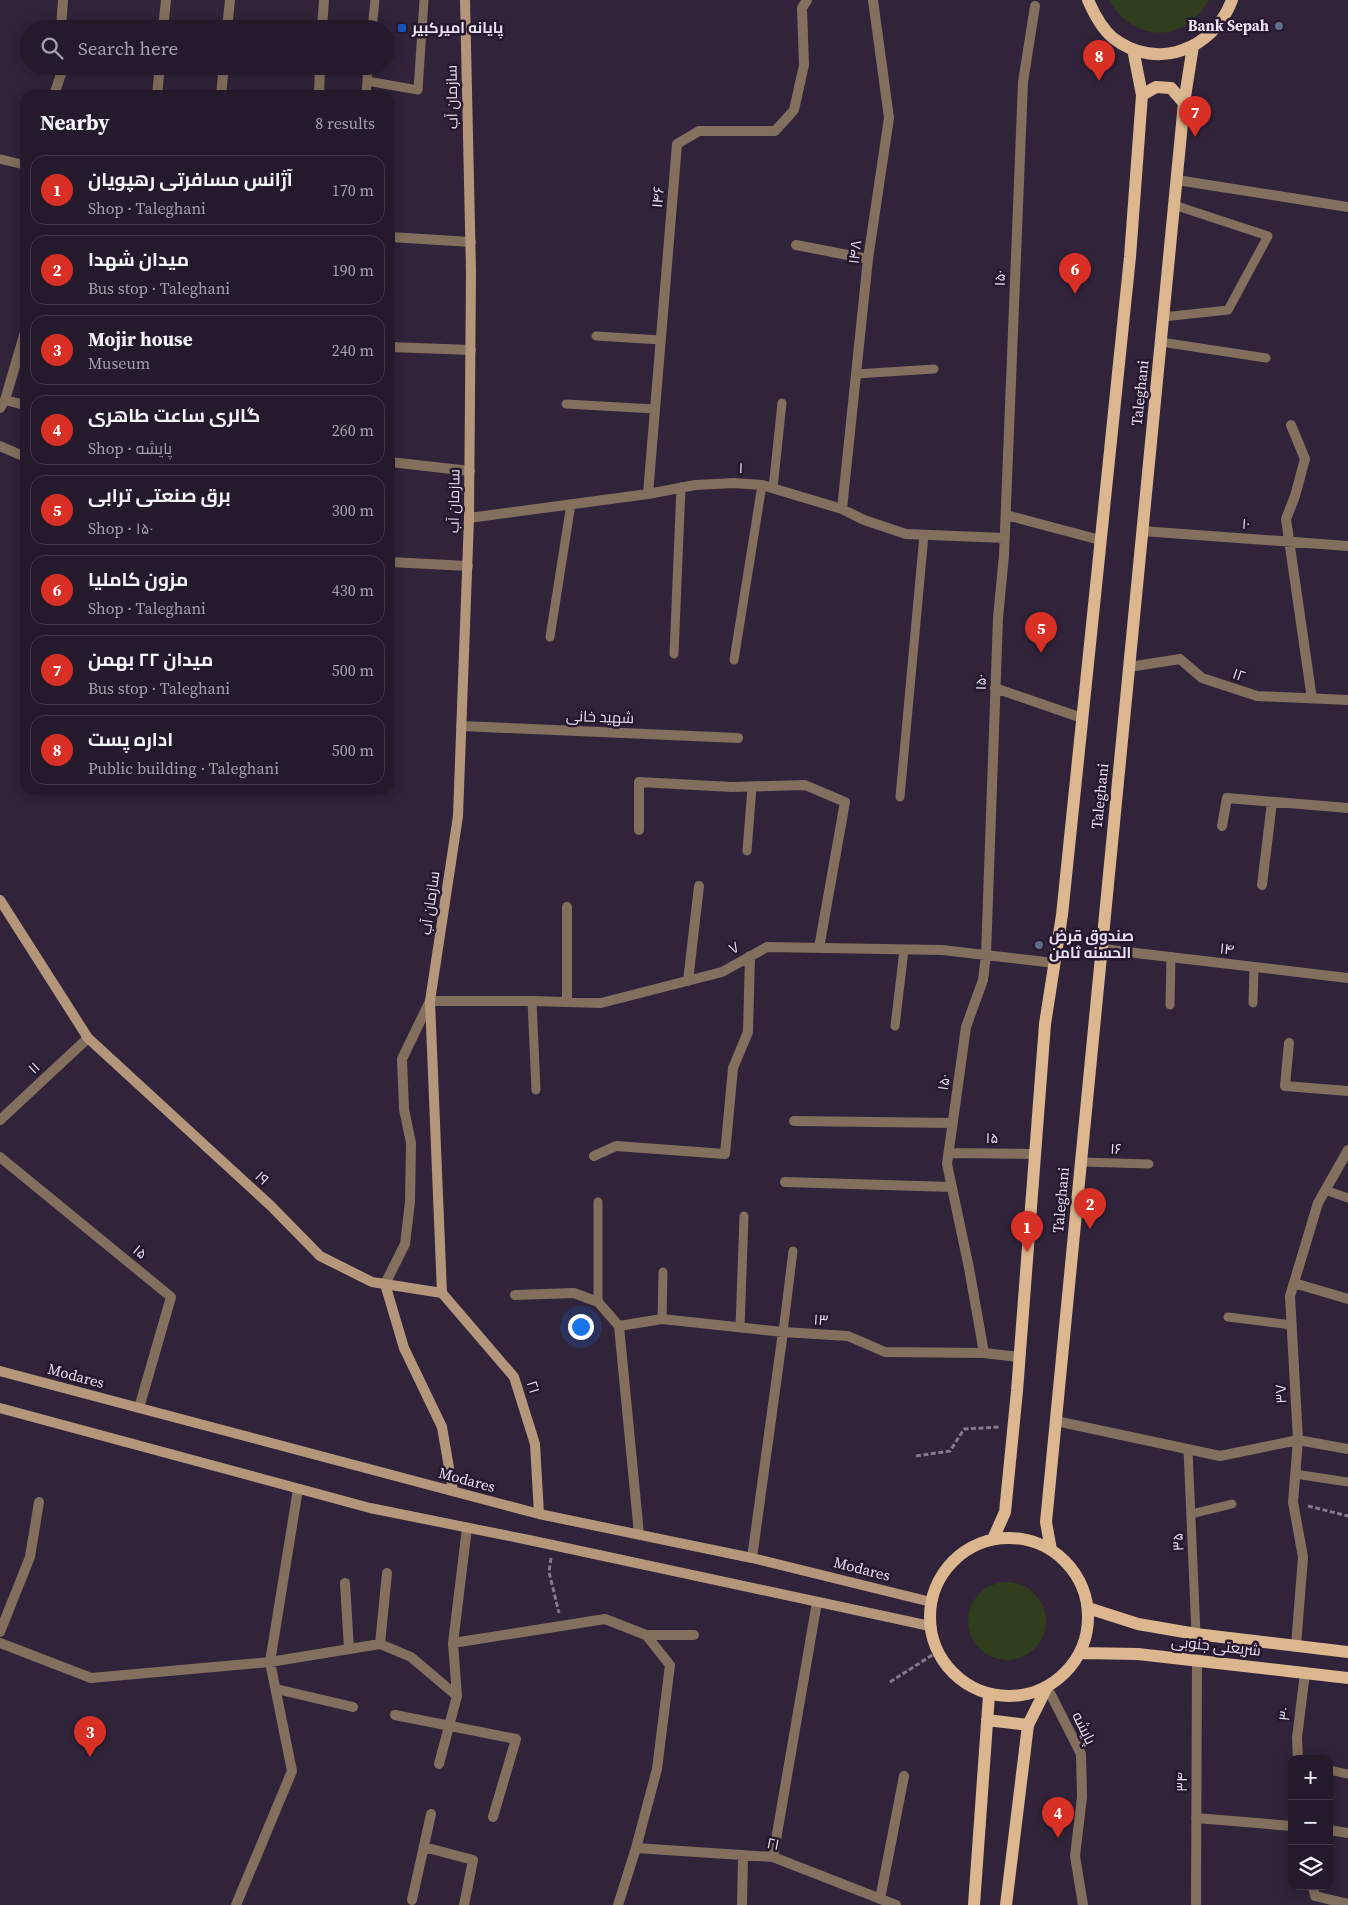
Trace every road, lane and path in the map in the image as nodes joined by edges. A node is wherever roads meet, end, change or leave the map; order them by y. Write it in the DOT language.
graph roads {
  1 [pos="62,0"];
  2 [pos="166,0"];
  3 [pos="230,0"];
  4 [pos="324,0"];
  5 [pos="376,0"];
  6 [pos="424,0"];
  7 [pos="465,0"];
  8 [pos="807,0"];
  9 [pos="872,0"];
  10 [pos="1088,0"];
  11 [pos="1232,0"];
  12 [pos="1035,6"];
  13 [pos="61,20"];
  14 [pos="165,20"];
  15 [pos="228,20"];
  16 [pos="323,20"];
  17 [pos="373,20"];
  18 [pos="1193,46"];
  19 [pos="1133,49"];
  20 [pos="61,75"];
  21 [pos="159,75"];
  22 [pos="223,75"];
  23 [pos="320,75"];
  24 [pos="367,75"];
  25 [pos="367,81"];
  26 [pos="56,90"];
  27 [pos="158,90"];
  28 [pos="222,90"];
  29 [pos="319,90"];
  30 [pos="366,90"];
  31 [pos="1142,95"];
  32 [pos="1184,103"];
  33 [pos="0,159"];
  34 [pos="20,164"];
  35 [pos="1177,180"];
  36 [pos="1174,205"];
  37 [pos="1347,205"];
  38 [pos="395,237"];
  39 [pos="471,242"];
  40 [pos="796,245"];
  41 [pos="868,259"];
  42 [pos="1163,317"];
  43 [pos="596,336"];
  44 [pos="661,340"];
  45 [pos="1161,342"];
  46 [pos="395,347"];
  47 [pos="20,348"];
  48 [pos="471,350"];
  49 [pos="1266,358"];
  50 [pos="934,369"];
  51 [pos="856,374"];
  52 [pos="782,403"];
  53 [pos="3,404"];
  54 [pos="566,404"];
  55 [pos="20,405"];
  56 [pos="655,409"];
  57 [pos="1291,425"];
  58 [pos="0,446"];
  59 [pos="20,455"];
  60 [pos="395,462"];
  61 [pos="470,470"];
  62 [pos="762,484"];
  63 [pos="681,487"];
  64 [pos="773,488"];
  65 [pos="648,494"];
  66 [pos="571,504"];
  67 [pos="842,509"];
  68 [pos="1006,515"];
  69 [pos="470,518"];
  70 [pos="1142,531"];
  71 [pos="924,535"];
  72 [pos="1005,538"];
  73 [pos="1100,540"];
  74 [pos="1290,542"];
  75 [pos="1348,546"];
  76 [pos="395,562"];
  77 [pos="468,566"];
  78 [pos="550,637"];
  79 [pos="674,654"];
  80 [pos="734,660"];
  81 [pos="1129,667"];
  82 [pos="996,688"];
  83 [pos="1312,698"];
  84 [pos="1348,700"];
  85 [pos="1082,718"];
  86 [pos="461,726"];
  87 [pos="738,738"];
  88 [pos="752,787"];
  89 [pos="900,797"];
  90 [pos="1272,802"];
  91 [pos="1348,808"];
  92 [pos="1222,826"];
  93 [pos="639,830"];
  94 [pos="747,852"];
  95 [pos="1262,885"];
  96 [pos="699,886"];
  97 [pos="0,900"];
  98 [pos="567,907"];
  99 [pos="819,948"];
  100 [pos="1102,949"];
  101 [pos="904,950"];
  102 [pos="750,956"];
  103 [pos="986,956"];
  104 [pos="1171,957"];
  105 [pos="1054,963"];
  106 [pos="1254,967"];
  107 [pos="1348,978"];
  108 [pos="688,981"];
  109 [pos="430,1001"];
  110 [pos="532,1001"];
  111 [pos="567,1002"];
  112 [pos="1253,1003"];
  113 [pos="1170,1005"];
  114 [pos="895,1026"];
  115 [pos="88,1038"];
  116 [pos="1289,1043"];
  117 [pos="536,1090"];
  118 [pos="1348,1091"];
  119 [pos="0,1120"];
  120 [pos="794,1121"];
  121 [pos="953,1123"];
  122 [pos="1347,1152"];
  123 [pos="949,1153"];
  124 [pos="1035,1154"];
  125 [pos="594,1156"];
  126 [pos="0,1157"];
  127 [pos="1081,1162"];
  128 [pos="1150,1164"];
  129 [pos="785,1182"];
  130 [pos="952,1187"];
  131 [pos="1325,1190"];
  132 [pos="1348,1198"];
  133 [pos="598,1202"];
  134 [pos="744,1216"];
  135 [pos="793,1251"];
  136 [pos="663,1272"];
  137 [pos="1294,1283"];
  138 [pos="385,1284"];
  139 [pos="442,1293"];
  140 [pos="515,1294"];
  141 [pos="1348,1299"];
  142 [pos="598,1302"];
  143 [pos="1228,1317"];
  144 [pos="662,1319"];
  145 [pos="1292,1325"];
  146 [pos="619,1326"];
  147 [pos="740,1327"];
  148 [pos="783,1332"];
  149 [pos="984,1353"];
  150 [pos="1019,1357"];
  151 [pos="0,1371"];
  152 [pos="0,1408"];
  153 [pos="139,1408"];
  154 [pos="1056,1420"];
  155 [pos="1013,1427"];
  156 [pos="1298,1440"];
  157 [pos="1348,1448"];
  158 [pos="1188,1449"];
  159 [pos="916,1456"];
  160 [pos="1295,1474"];
  161 [pos="1348,1482"];
  162 [pos="298,1489"];
  163 [pos="453,1491"];
  164 [pos="39,1502"];
  165 [pos="1293,1502"];
  166 [pos="1232,1504"];
  167 [pos="539,1514"];
  168 [pos="1191,1514"];
  169 [pos="1348,1516"];
  170 [pos="467,1528"];
  171 [pos="639,1534"];
  172 [pos="993,1539"];
  173 [pos="554,1546"];
  174 [pos="1051,1550"];
  175 [pos="752,1558"];
  176 [pos="387,1573"];
  177 [pos="346,1583"];
  178 [pos="817,1602"];
  179 [pos="931,1602"];
  180 [pos="1088,1608"];
  181 [pos="562,1626"];
  182 [pos="930,1626"];
  183 [pos="0,1632"];
  184 [pos="1196,1634"];
  185 [pos="646,1635"];
  186 [pos="694,1635"];
  187 [pos="0,1643"];
  188 [pos="453,1643"];
  189 [pos="380,1644"];
  190 [pos="1296,1646"];
  191 [pos="349,1649"];
  192 [pos="937,1652"];
  193 [pos="1348,1652"];
  194 [pos="1080,1653"];
  195 [pos="1197,1660"];
  196 [pos="270,1662"];
  197 [pos="1305,1673"];
  198 [pos="1348,1678"];
  199 [pos="890,1682"];
  200 [pos="1047,1687"];
  201 [pos="276,1689"];
  202 [pos="989,1694"];
  203 [pos="457,1696"];
  204 [pos="353,1707"];
  205 [pos="395,1715"];
  206 [pos="987,1720"];
  207 [pos="1028,1725"];
  208 [pos="449,1727"];
  209 [pos="1298,1755"];
  210 [pos="439,1764"];
  211 [pos="1333,1771"];
  212 [pos="1348,1774"];
  213 [pos="904,1776"];
  214 [pos="431,1814"];
  215 [pos="493,1817"];
  216 [pos="1196,1818"];
  217 [pos="1288,1826"];
  218 [pos="1333,1831"];
  219 [pos="1348,1833"];
  220 [pos="424,1847"];
  221 [pos="636,1848"];
  222 [pos="743,1855"];
  223 [pos="773,1857"];
  224 [pos="1314,1890"];
  225 [pos="880,1899"];
  226 [pos="412,1900"];
  227 [pos="1348,1904"];
  228 [pos="236,1905"];
  229 [pos="464,1905"];
  230 [pos="618,1905"];
  231 [pos="742,1905"];
  232 [pos="896,1905"];
  233 [pos="974,1905"];
  234 [pos="1006,1905"];
  235 [pos="1082,1905"];
  236 [pos="1196,1905"];
  1 -- 13 [label="street"];
  2 -- 14 [label="street"];
  3 -- 15 [label="street"];
  4 -- 16 [label="street"];
  5 -- 17 [label="lane"];
  6 -- 25 [label="lane"];
  7 -- 39 [label="street, سازمان آب"];
  8 -- 44 [label="street, ۱۴۶"];
  9 -- 41 [label="street, ۱۴۸"];
  10 -- 19 [label="main road"];
  11 -- 18 [label="main road"];
  12 -- 68 [label="street, ۱۵۰"];
  18 -- 19 [label="main road"];
  18 -- 32 [label="main road, Taleghani"];
  19 -- 31 [label="main road, Taleghani"];
  20 -- 26 [label="street"];
  21 -- 27 [label="street"];
  22 -- 28 [label="street"];
  23 -- 29 [label="street"];
  24 -- 25 [label="lane"];
  25 -- 30 [label="lane"];
  31 -- 32 [label="main road"];
  31 -- 73 [label="main road, Taleghani"];
  32 -- 35 [label="main road, Taleghani"];
  33 -- 34 [label="lane"];
  35 -- 36 [label="main road, Taleghani"];
  35 -- 37 [label="street"];
  36 -- 42 [label="main road, Taleghani"];
  36 -- 42 [label="lane"];
  38 -- 39 [label="street"];
  39 -- 48 [label="street, سازمان آب"];
  40 -- 41 [label="street"];
  41 -- 51 [label="street, ۱۴۸"];
  42 -- 45 [label="main road, Taleghani"];
  43 -- 44 [label="lane"];
  44 -- 56 [label="street, ۱۴۶"];
  45 -- 49 [label="lane"];
  45 -- 70 [label="main road, Taleghani"];
  46 -- 48 [label="street"];
  47 -- 53 [label="street"];
  48 -- 61 [label="street, سازمان آب"];
  50 -- 51 [label="lane"];
  51 -- 67 [label="street, ۱۴۸"];
  52 -- 64 [label="lane"];
  53 -- 55 [label="street"];
  54 -- 56 [label="lane"];
  56 -- 65 [label="street, ۱۴۶"];
  57 -- 74 [label="street"];
  58 -- 59 [label="street"];
  60 -- 61 [label="street"];
  61 -- 69 [label="street, سازمان آب"];
  62 -- 63 [label="street, ۱"];
  62 -- 64 [label="street, ۱"];
  62 -- 80 [label="lane"];
  63 -- 65 [label="street, ۱"];
  63 -- 79 [label="lane"];
  64 -- 67 [label="street, ۱"];
  65 -- 66 [label="street, ۱"];
  66 -- 69 [label="street, ۱"];
  66 -- 78 [label="lane"];
  67 -- 71 [label="street, ۱"];
  68 -- 72 [label="street, ۱۵۰"];
  68 -- 73 [label="street"];
  69 -- 77 [label="street, سازمان آب"];
  70 -- 74 [label="street, ۱۰"];
  70 -- 81 [label="main road, Taleghani"];
  71 -- 72 [label="street, ۱"];
  71 -- 89 [label="lane"];
  72 -- 82 [label="street, ۱۵۰"];
  73 -- 85 [label="main road, Taleghani"];
  74 -- 75 [label="street, ۱۰"];
  74 -- 83 [label="street"];
  76 -- 77 [label="street"];
  77 -- 86 [label="street, سازمان آب"];
  81 -- 83 [label="street, ۱۲"];
  81 -- 100 [label="main road, Taleghani"];
  82 -- 85 [label="street"];
  82 -- 103 [label="street, ۱۵۰"];
  83 -- 84 [label="street, ۱۲"];
  85 -- 105 [label="main road, Taleghani"];
  86 -- 87 [label="street, شهید خانی"];
  86 -- 109 [label="street, سازمان آب"];
  88 -- 93 [label="street"];
  88 -- 94 [label="lane"];
  88 -- 99 [label="street"];
  90 -- 91 [label="street"];
  90 -- 92 [label="street"];
  90 -- 95 [label="street"];
  96 -- 108 [label="street"];
  97 -- 115 [label="street, ۱۹"];
  98 -- 111 [label="street"];
  99 -- 101 [label="street, ۷"];
  99 -- 102 [label="street, ۷"];
  100 -- 104 [label="street, ۱۴"];
  100 -- 127 [label="main road, Taleghani"];
  101 -- 103 [label="street, ۷"];
  101 -- 114 [label="lane"];
  102 -- 108 [label="street, ۷"];
  102 -- 125 [label="street"];
  103 -- 105 [label="street, ۷"];
  103 -- 121 [label="street, ۱۵۰"];
  104 -- 106 [label="street, ۱۴"];
  104 -- 113 [label="lane"];
  105 -- 124 [label="main road, Taleghani"];
  106 -- 107 [label="street, ۱۴"];
  106 -- 112 [label="lane"];
  108 -- 111 [label="street, ۷"];
  109 -- 110 [label="street, ۷"];
  109 -- 138 [label="street, سازمان آب"];
  109 -- 139 [label="street, سازمان آب"];
  110 -- 111 [label="street, ۷"];
  110 -- 117 [label="lane"];
  115 -- 119 [label="street, ۱۱"];
  115 -- 138 [label="street, ۱۹"];
  116 -- 118 [label="street"];
  120 -- 121 [label="street"];
  121 -- 123 [label="street, ۱۵۰"];
  122 -- 131 [label="street, ۳۷"];
  123 -- 124 [label="street, ۱۵"];
  123 -- 130 [label="street, ۱۵۰"];
  124 -- 150 [label="main road, Taleghani"];
  126 -- 153 [label="street, ۱۵"];
  127 -- 128 [label="lane, ۱۶"];
  127 -- 154 [label="main road, Taleghani"];
  129 -- 130 [label="street"];
  130 -- 149 [label="street, ۱۵۰"];
  131 -- 132 [label="lane"];
  131 -- 137 [label="street, ۳۷"];
  133 -- 142 [label="lane"];
  134 -- 147 [label="lane"];
  135 -- 148 [label="lane"];
  136 -- 144 [label="lane"];
  137 -- 141 [label="street"];
  137 -- 145 [label="street, ۳۷"];
  138 -- 139 [label="street, ۱۹"];
  138 -- 163 [label="street"];
  139 -- 167 [label="street, ۲۱"];
  140 -- 142 [label="street"];
  142 -- 146 [label="street"];
  143 -- 145 [label="lane"];
  144 -- 146 [label="street, ۱۳"];
  144 -- 147 [label="street, ۱۳"];
  145 -- 156 [label="street, ۳۷"];
  146 -- 171 [label="street"];
  147 -- 148 [label="street, ۱۳"];
  148 -- 149 [label="street, ۱۳"];
  148 -- 175 [label="street"];
  149 -- 150 [label="street, ۱۳"];
  150 -- 155 [label="main road, Taleghani"];
  151 -- 153 [label="street, Modares"];
  152 -- 162 [label="street"];
  153 -- 163 [label="street, Modares"];
  154 -- 158 [label="street"];
  154 -- 174 [label="main road, Taleghani"];
  155 -- 159 [label="path"];
  155 -- 172 [label="main road, Taleghani"];
  156 -- 157 [label="street"];
  156 -- 158 [label="street"];
  156 -- 160 [label="street, ۳۷"];
  158 -- 168 [label="lane, ۳۵"];
  160 -- 161 [label="lane"];
  160 -- 165 [label="street, ۳۷"];
  162 -- 170 [label="street"];
  162 -- 196 [label="street"];
  163 -- 167 [label="street, Modares"];
  164 -- 183 [label="street"];
  165 -- 169 [label="path"];
  165 -- 190 [label="street, ۳۷"];
  166 -- 168 [label="lane"];
  167 -- 171 [label="street, Modares"];
  168 -- 184 [label="lane, ۳۵"];
  170 -- 173 [label="street"];
  170 -- 188 [label="street"];
  171 -- 175 [label="street, Modares"];
  172 -- 174 [label="main road"];
  172 -- 179 [label="main road"];
  173 -- 178 [label="street"];
  173 -- 181 [label="path"];
  174 -- 180 [label="main road"];
  175 -- 179 [label="street, Modares"];
  176 -- 189 [label="street"];
  177 -- 191 [label="street"];
  178 -- 182 [label="street"];
  178 -- 223 [label="street"];
  179 -- 182 [label="main road"];
  180 -- 184 [label="main road, شریعتی جنوبی"];
  180 -- 194 [label="main road"];
  181 -- 185 [label="street"];
  181 -- 188 [label="street"];
  182 -- 192 [label="main road"];
  184 -- 190 [label="main road, شریعتی جنوبی"];
  185 -- 186 [label="street"];
  185 -- 221 [label="street"];
  187 -- 196 [label="street"];
  188 -- 203 [label="street"];
  189 -- 191 [label="street"];
  189 -- 203 [label="street"];
  190 -- 193 [label="main road, شریعتی جنوبی"];
  191 -- 196 [label="street"];
  192 -- 199 [label="path"];
  192 -- 202 [label="main road"];
  194 -- 195 [label="main road, شریعتی جنوبی"];
  194 -- 200 [label="main road"];
  195 -- 197 [label="main road, شریعتی جنوبی"];
  195 -- 216 [label="street, ۳۴"];
  196 -- 201 [label="street"];
  197 -- 198 [label="main road, شریعتی جنوبی"];
  197 -- 209 [label="street, ۳۰"];
  200 -- 202 [label="main road"];
  200 -- 207 [label="main road"];
  200 -- 235 [label="street, پایشه"];
  201 -- 204 [label="street"];
  201 -- 228 [label="street"];
  202 -- 206 [label="main road"];
  203 -- 208 [label="street"];
  205 -- 208 [label="street"];
  206 -- 207 [label="main road"];
  206 -- 233 [label="main road"];
  207 -- 234 [label="main road"];
  208 -- 210 [label="street"];
  208 -- 215 [label="street"];
  211 -- 212 [label="lane"];
  213 -- 225 [label="street"];
  214 -- 220 [label="street"];
  216 -- 217 [label="street"];
  216 -- 236 [label="street, ۳۴"];
  218 -- 219 [label="street"];
  220 -- 226 [label="street"];
  220 -- 229 [label="street"];
  221 -- 222 [label="street, ۲۱"];
  221 -- 230 [label="street"];
  222 -- 223 [label="street, ۲۱"];
  222 -- 231 [label="street"];
  223 -- 225 [label="street, ۲۱"];
  224 -- 227 [label="street"];
  225 -- 232 [label="street, ۲۱"];
}
